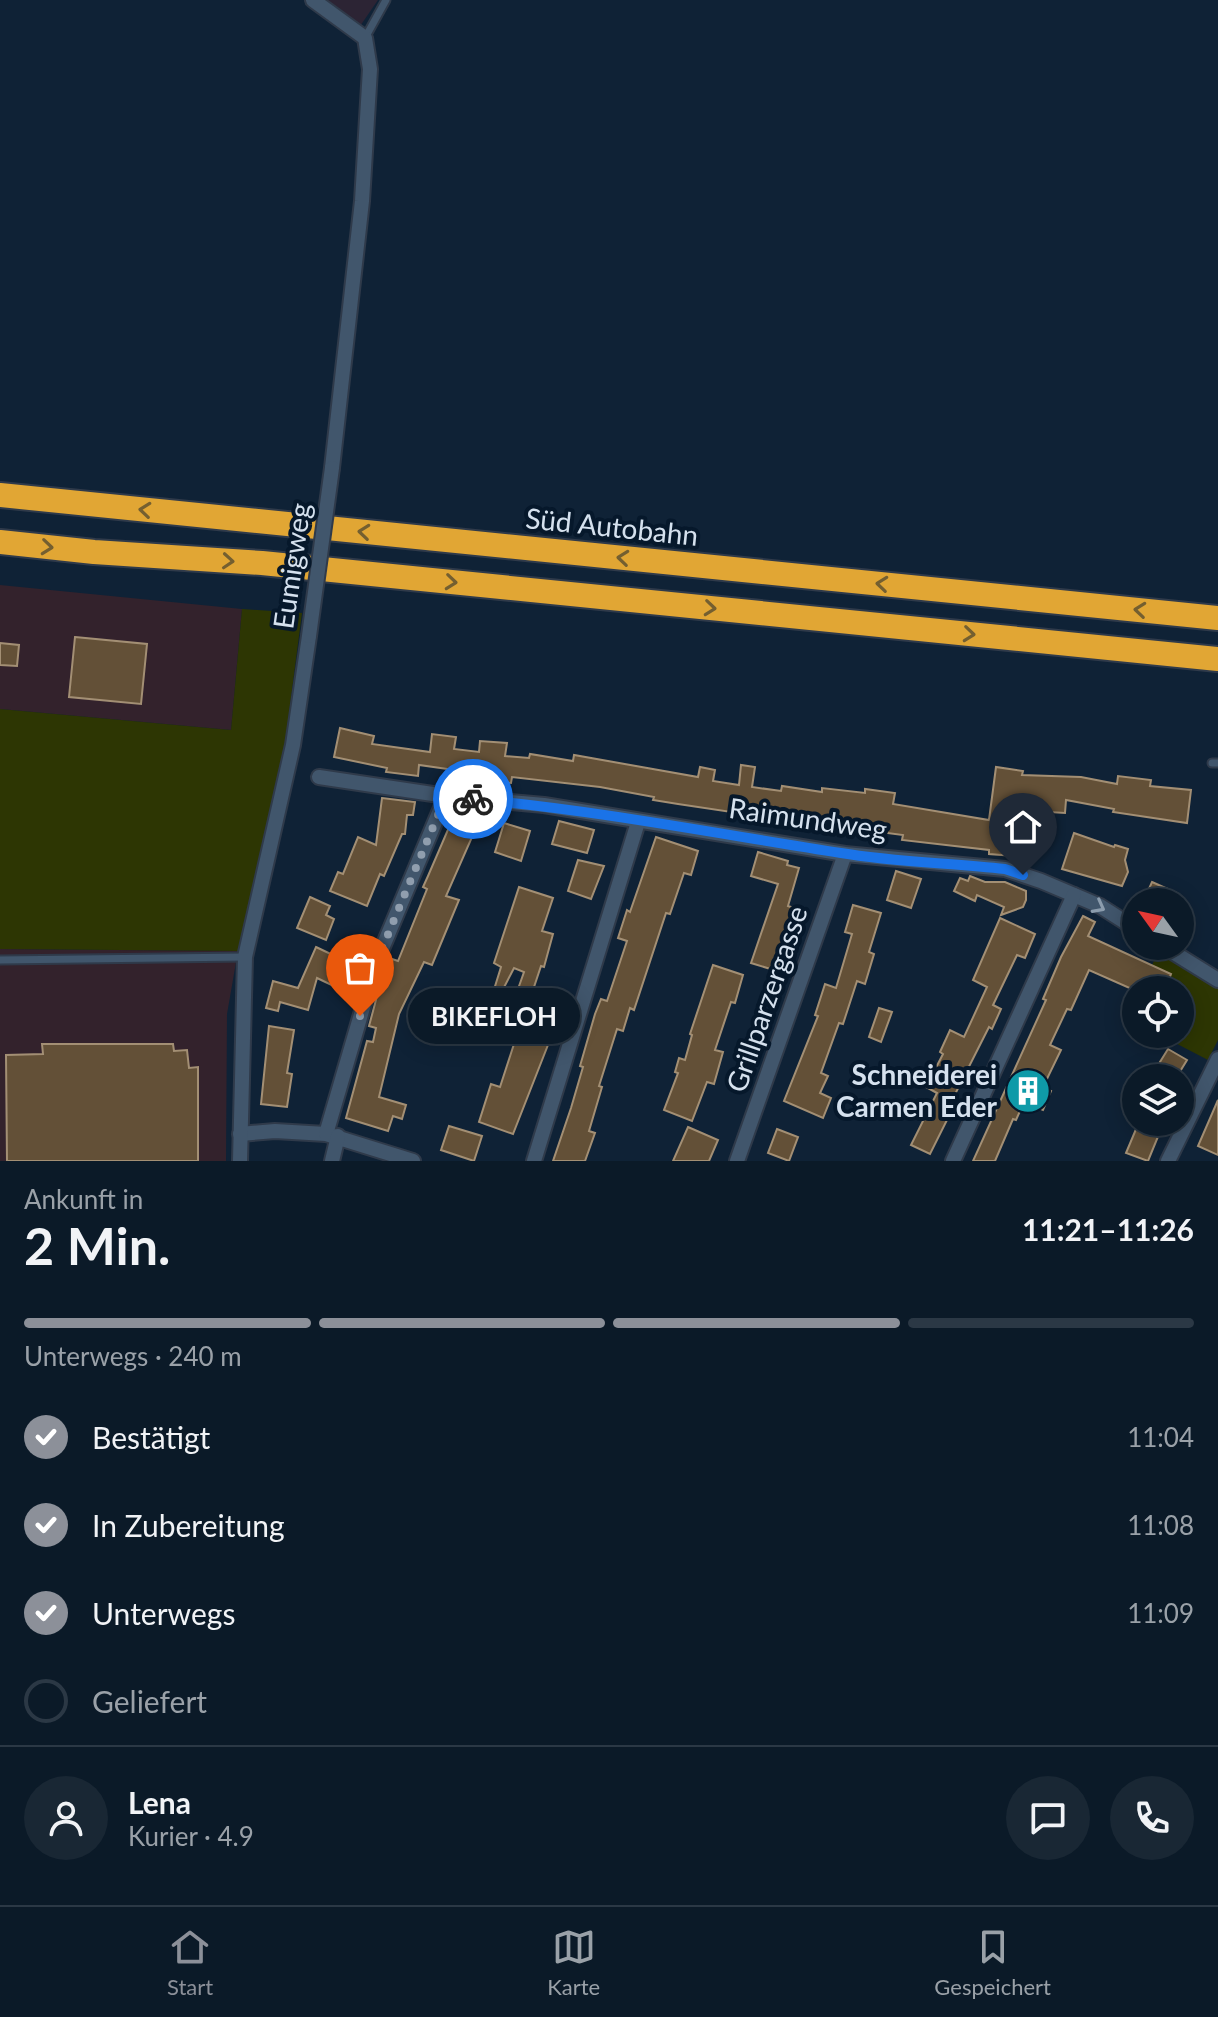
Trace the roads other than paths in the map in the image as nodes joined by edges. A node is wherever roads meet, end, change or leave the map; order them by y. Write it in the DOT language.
graph roads {
  1 [pos="313,0"];
  2 [pos="386,0"];
  3 [pos="365,38"];
  4 [pos="0,495"];
  5 [pos="0,542"];
  6 [pos="1218,618"];
  7 [pos="1218,659"];
  8 [pos="319,777"];
  9 [pos="446,796"];
  10 [pos="638,822"];
  11 [pos="845,854"];
  12 [pos="1074,895"];
  13 [pos="1122,920"];
  14 [pos="245,957"];
  15 [pos="0,960"];
  16 [pos="1186,960"];
  17 [pos="1218,980"];
  18 [pos="1218,1059"];
  19 [pos="240,1134"];
  20 [pos="332,1135"];
  21 [pos="240,1161"];
  22 [pos="332,1161"];
  23 [pos="413,1161"];
  24 [pos="534,1161"];
  25 [pos="737,1161"];
  26 [pos="953,1161"];
  27 [pos="1168,1161"];
  1 -- 3 [label="street"];
  2 -- 3 [label="lane"];
  3 -- 14 [label="street, Eumigweg, bridge"];
  6 -- 4 [label="highway, Süd Autobahn, one-way"];
  5 -- 7 [label="highway, one-way"];
  8 -- 9 [label="street, Raimundweg"];
  9 -- 10 [label="street, Raimundweg"];
  9 -- 20 [label="street"];
  10 -- 11 [label="street, Raimundweg"];
  10 -- 24 [label="street"];
  11 -- 12 [label="street, Raimundweg"];
  11 -- 25 [label="street, Grillparzergasse"];
  12 -- 13 [label="street, Raimundweg, one-way"];
  12 -- 26 [label="street"];
  14 -- 15 [label="lane"];
  14 -- 19 [label="street, Eumigweg"];
  16 -- 17 [label="street"];
  18 -- 27 [label="street"];
  19 -- 20 [label="street"];
  19 -- 21 [label="street, Eumigweg"];
  20 -- 22 [label="street"];
  20 -- 23 [label="street"];
}
